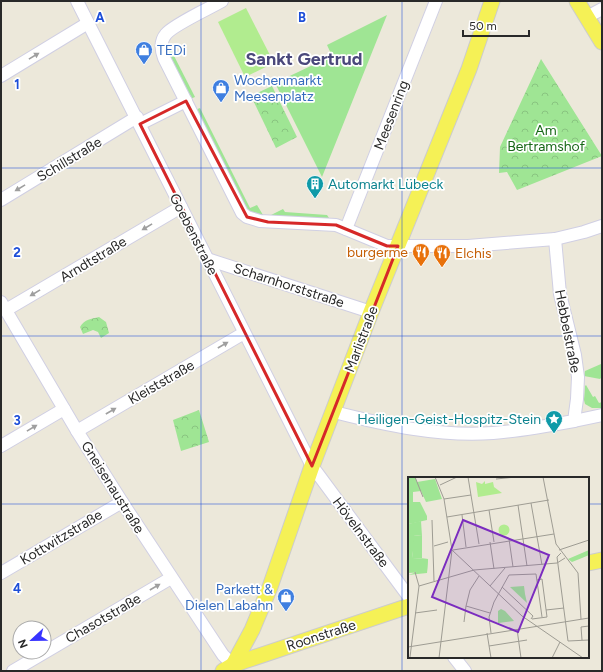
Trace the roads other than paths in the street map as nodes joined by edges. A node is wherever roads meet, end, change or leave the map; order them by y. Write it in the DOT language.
graph roads {
  1 [pos="77,1"];
  2 [pos="222,1"];
  3 [pos="436,1"];
  4 [pos="492,1"];
  5 [pos="577,1"];
  6 [pos="201,6"];
  7 [pos="602,9"];
  8 [pos="587,17"];
  9 [pos="88,23"];
  10 [pos="602,42"];
  11 [pos="1,76"];
  12 [pos="186,101"];
  13 [pos="138,121"];
  14 [pos="1,200"];
  15 [pos="181,207"];
  16 [pos="602,226"];
  17 [pos="346,228"];
  18 [pos="555,239"];
  19 [pos="398,246"];
  20 [pos="207,259"];
  21 [pos="3,306"];
  22 [pos="372,312"];
  23 [pos="244,333"];
  24 [pos="64,409"];
  25 [pos="334,412"];
  26 [pos="602,415"];
  27 [pos="574,421"];
  28 [pos="77,431"];
  29 [pos="1,446"];
  30 [pos="312,466"];
  31 [pos="122,502"];
  32 [pos="602,560"];
  33 [pos="589,563"];
  34 [pos="1,573"];
  35 [pos="171,578"];
  36 [pos="408,596"];
  37 [pos="408,606"];
  38 [pos="455,658"];
  39 [pos="228,668"];
  40 [pos="13,671"];
  41 [pos="465,671"];
  1 -- 9 [label="street, Goebenstraße"];
  2 -- 6 [label="street"];
  3 -- 17 [label="street, Meesenring"];
  4 -- 19 [label="main road, Marlistraße"];
  5 -- 8 [label="main road"];
  6 -- 12 [label="street"];
  7 -- 8 [label="street"];
  8 -- 10 [label="main road"];
  11 -- 9 [label="street, one-way"];
  9 -- 13 [label="street, Goebenstraße"];
  12 -- 13 [label="street"];
  12 -- 17 [label="street"];
  13 -- 14 [label="street, Schillstraße, one-way"];
  13 -- 15 [label="street, Goebenstraße"];
  15 -- 20 [label="street, Goebenstraße"];
  15 -- 21 [label="street, Arndtstraße, one-way"];
  16 -- 18 [label="street"];
  17 -- 19 [label="street"];
  18 -- 19 [label="street"];
  18 -- 27 [label="street, Hebbelstraße"];
  19 -- 22 [label="main road, Marlistraße"];
  20 -- 22 [label="street, Scharnhorststraße"];
  20 -- 23 [label="street, Goebenstraße"];
  21 -- 24 [label="street, Gneisenaustraße"];
  22 -- 25 [label="main road, Marlistraße"];
  28 -- 23 [label="street, Kleiststraße, one-way"];
  23 -- 30 [label="street, Goebenstraße"];
  24 -- 28 [label="street, Gneisenaustraße"];
  29 -- 24 [label="street, one-way"];
  25 -- 27 [label="street"];
  25 -- 30 [label="main road, Marlistraße"];
  26 -- 27 [label="street"];
  28 -- 31 [label="street, Gneisenaustraße"];
  30 -- 36 [label="street, Hövelnstraße"];
  30 -- 39 [label="main road, Marlistraße"];
  31 -- 34 [label="street, Kottwitzstraße"];
  31 -- 35 [label="street, Gneisenaustraße"];
  32 -- 33 [label="main road"];
  35 -- 39 [label="street, Gneisenaustraße"];
  40 -- 35 [label="street, Chasotstraße, one-way"];
  37 -- 39 [label="main road, Roonstraße"];
  38 -- 41 [label="street"];
}
